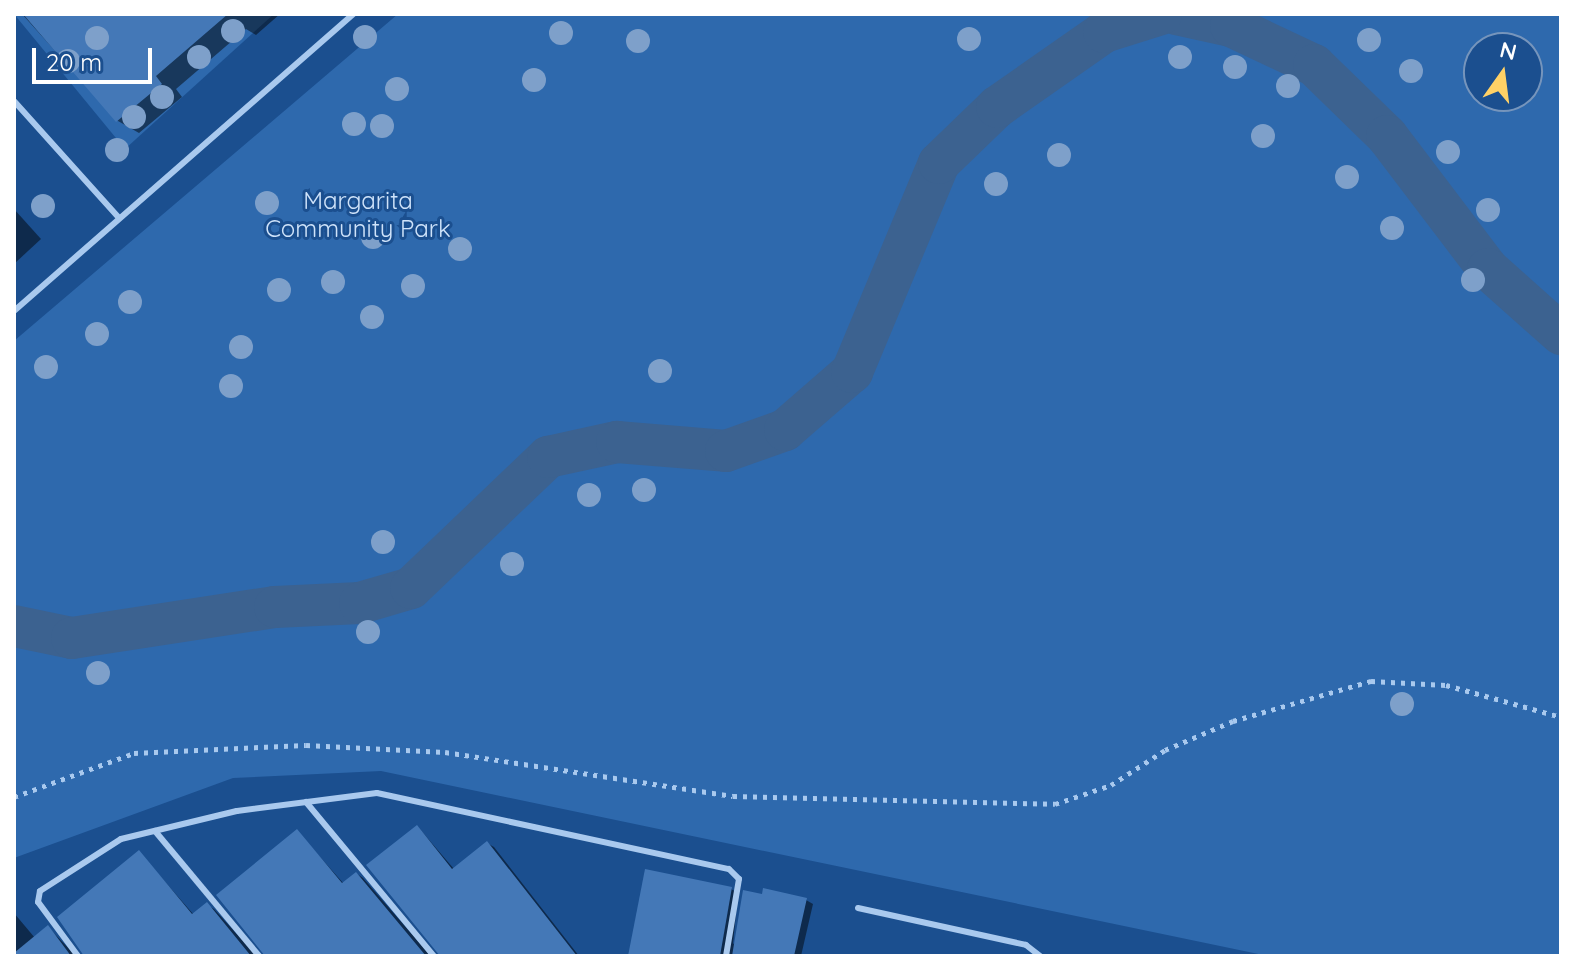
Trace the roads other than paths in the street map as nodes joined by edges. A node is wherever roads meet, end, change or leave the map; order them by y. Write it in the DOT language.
graph roads {
  1 [pos="353,14"];
  2 [pos="14,101"];
  3 [pos="119,218"];
  4 [pos="14,311"];
  5 [pos="306,802"];
  6 [pos="155,831"];
  7 [pos="858,908"];
  8 [pos="78,956"];
  9 [pos="259,956"];
  10 [pos="434,956"];
  11 [pos="726,956"];
  12 [pos="1040,956"];
  1 -- 3 [label="lane"];
  2 -- 3 [label="lane"];
  3 -- 4 [label="lane"];
  5 -- 6 [label="lane"];
  5 -- 10 [label="lane"];
  5 -- 11 [label="lane"];
  6 -- 8 [label="lane"];
  6 -- 9 [label="lane"];
  7 -- 12 [label="lane"];
}
